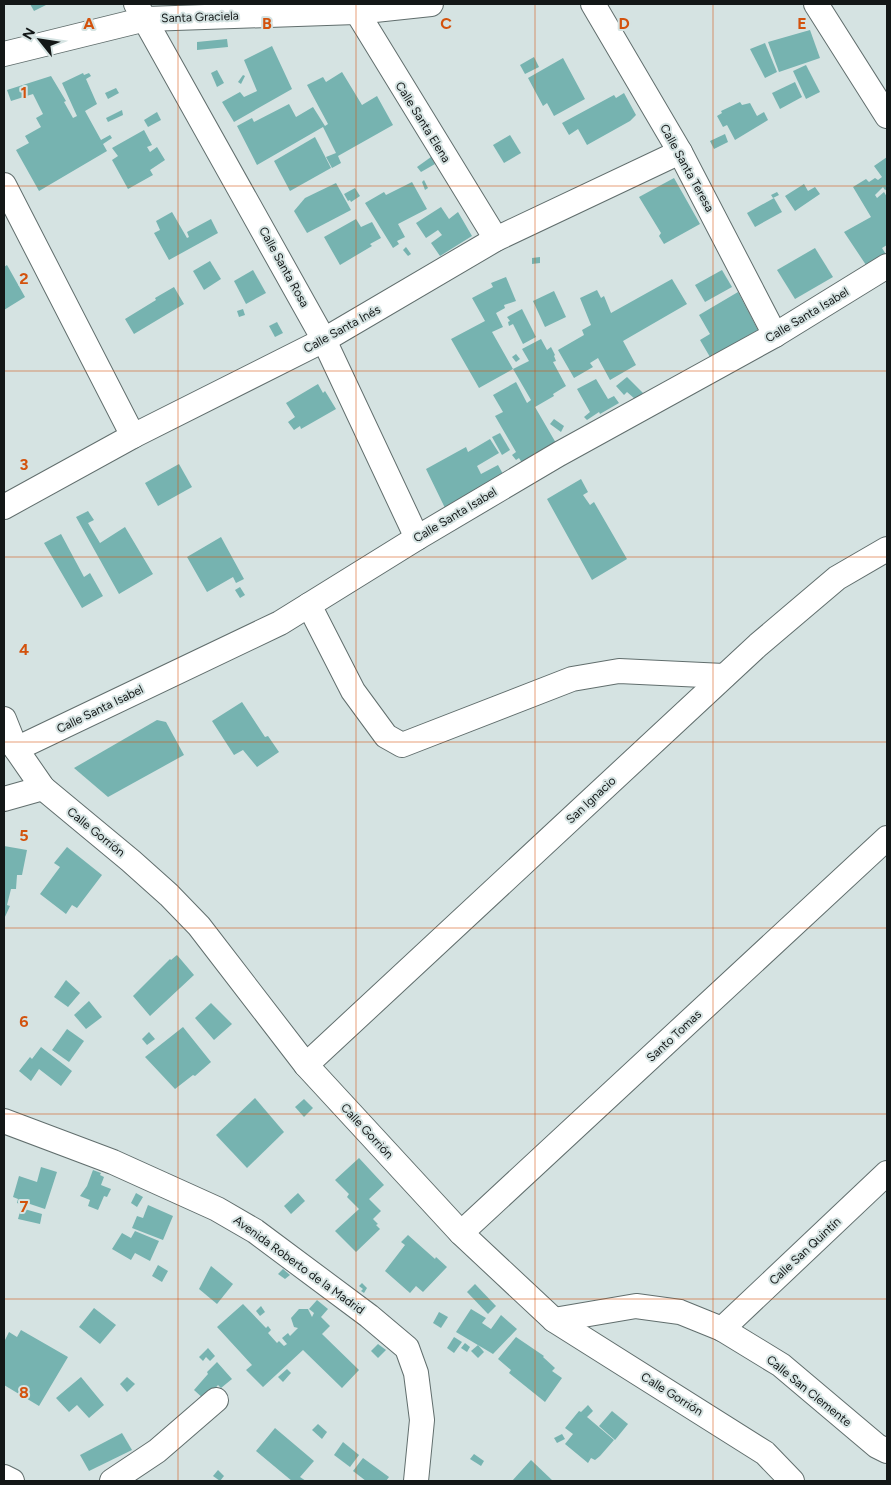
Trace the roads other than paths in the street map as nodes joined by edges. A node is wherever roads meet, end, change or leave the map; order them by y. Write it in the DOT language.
graph roads {
  1 [pos="431,4"];
  2 [pos="593,4"];
  3 [pos="816,4"];
  4 [pos="354,8"];
  5 [pos="141,12"];
  6 [pos="4,54"];
  7 [pos="887,116"];
  8 [pos="680,152"];
  9 [pos="4,184"];
  10 [pos="496,239"];
  11 [pos="887,266"];
  12 [pos="775,335"];
  13 [pos="324,340"];
  14 [pos="133,436"];
  15 [pos="4,507"];
  16 [pos="417,538"];
  17 [pos="887,550"];
  18 [pos="309,606"];
  19 [pos="724,676"];
  20 [pos="4,719"];
  21 [pos="16,749"];
  22 [pos="42,788"];
  23 [pos="4,799"];
  24 [pos="887,838"];
  25 [pos="306,1065"];
  26 [pos="4,1122"];
  27 [pos="887,1173"];
  28 [pos="462,1233"];
  29 [pos="554,1320"];
  30 [pos="722,1329"];
  31 [pos="216,1400"];
  32 [pos="887,1451"];
  33 [pos="4,1477"];
  34 [pos="12,1481"];
  35 [pos="112,1481"];
  36 [pos="416,1481"];
  37 [pos="792,1481"];
  1 -- 4 [label="street, Santa Graciela"];
  2 -- 8 [label="street, Calle Santa Teresa"];
  3 -- 7 [label="street"];
  4 -- 5 [label="street, Santa Graciela"];
  4 -- 10 [label="street, Calle Santa Elena"];
  5 -- 6 [label="street, Santa Graciela"];
  5 -- 13 [label="street, Calle Santa Rosa"];
  8 -- 10 [label="street, Calle Santa Inés"];
  8 -- 12 [label="street, Calle Santa Teresa"];
  9 -- 14 [label="street"];
  10 -- 13 [label="street, Calle Santa Inés"];
  11 -- 12 [label="street, Calle Santa Isabel"];
  12 -- 16 [label="street, Calle Santa Isabel"];
  13 -- 14 [label="street, Calle Santa Inés"];
  13 -- 16 [label="street, Calle Santa Rosa"];
  14 -- 15 [label="street, Calle Santa Inés"];
  16 -- 18 [label="street, Calle Santa Isabel"];
  17 -- 19 [label="street, San Ignacio"];
  18 -- 19 [label="street"];
  18 -- 21 [label="street, Calle Santa Isabel"];
  19 -- 25 [label="street, San Ignacio"];
  20 -- 21 [label="street, Calle Gorrión"];
  21 -- 22 [label="street, Calle Gorrión"];
  22 -- 23 [label="street"];
  22 -- 25 [label="street, Calle Gorrión"];
  24 -- 28 [label="street, Santo Tomas"];
  25 -- 28 [label="street, Calle Gorrión"];
  26 -- 36 [label="street, Avenida Roberto de la Madrid"];
  27 -- 30 [label="street, Calle San Quintín"];
  28 -- 29 [label="street, Calle Gorrión"];
  29 -- 30 [label="street, Calle San Clemente"];
  29 -- 37 [label="street, Calle Gorrión"];
  30 -- 32 [label="street, Calle San Clemente"];
  31 -- 35 [label="street"];
  33 -- 34 [label="street"];
}
